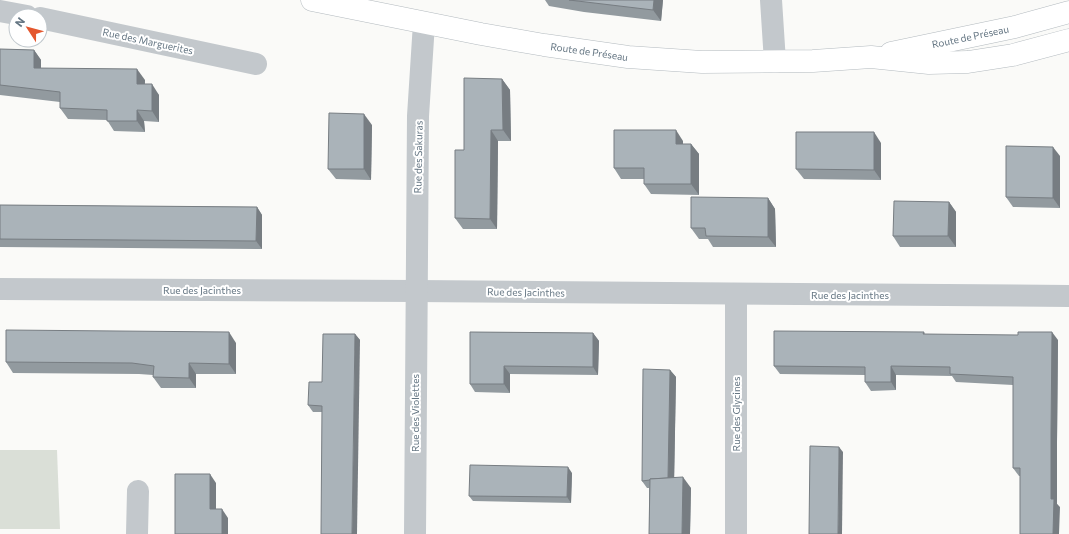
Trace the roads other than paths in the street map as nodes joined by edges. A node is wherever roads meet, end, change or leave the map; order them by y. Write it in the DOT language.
graph roads {
  1 [pos="312,0"];
  2 [pos="771,0"];
  3 [pos="1069,12"];
  4 [pos="48,20"];
  5 [pos="424,23"];
  6 [pos="1069,40"];
  7 [pos="871,57"];
  8 [pos="775,62"];
  9 [pos="256,64"];
  10 [pos="0,289"];
  11 [pos="416,291"];
  12 [pos="736,294"];
  13 [pos="1061,296"];
  14 [pos="138,491"];
  15 [pos="137,534"];
  16 [pos="415,534"];
  17 [pos="736,534"];
  1 -- 5 [label="main road, Route de Préseau"];
  2 -- 8 [label="street"];
  3 -- 7 [label="main road, Route de Préseau"];
  4 -- 9 [label="street, Rue des Marguerites"];
  5 -- 8 [label="main road, Route de Préseau"];
  5 -- 11 [label="street, Rue des Sakuras"];
  6 -- 7 [label="main road, Route de Préseau"];
  7 -- 8 [label="main road, Route de Préseau"];
  10 -- 11 [label="street, Rue des Jacinthes"];
  11 -- 12 [label="street, Rue des Jacinthes"];
  11 -- 16 [label="street, Rue des Violettes"];
  12 -- 13 [label="street, Rue des Jacinthes"];
  12 -- 17 [label="street, Rue des Glycines"];
  14 -- 15 [label="street"];
}
